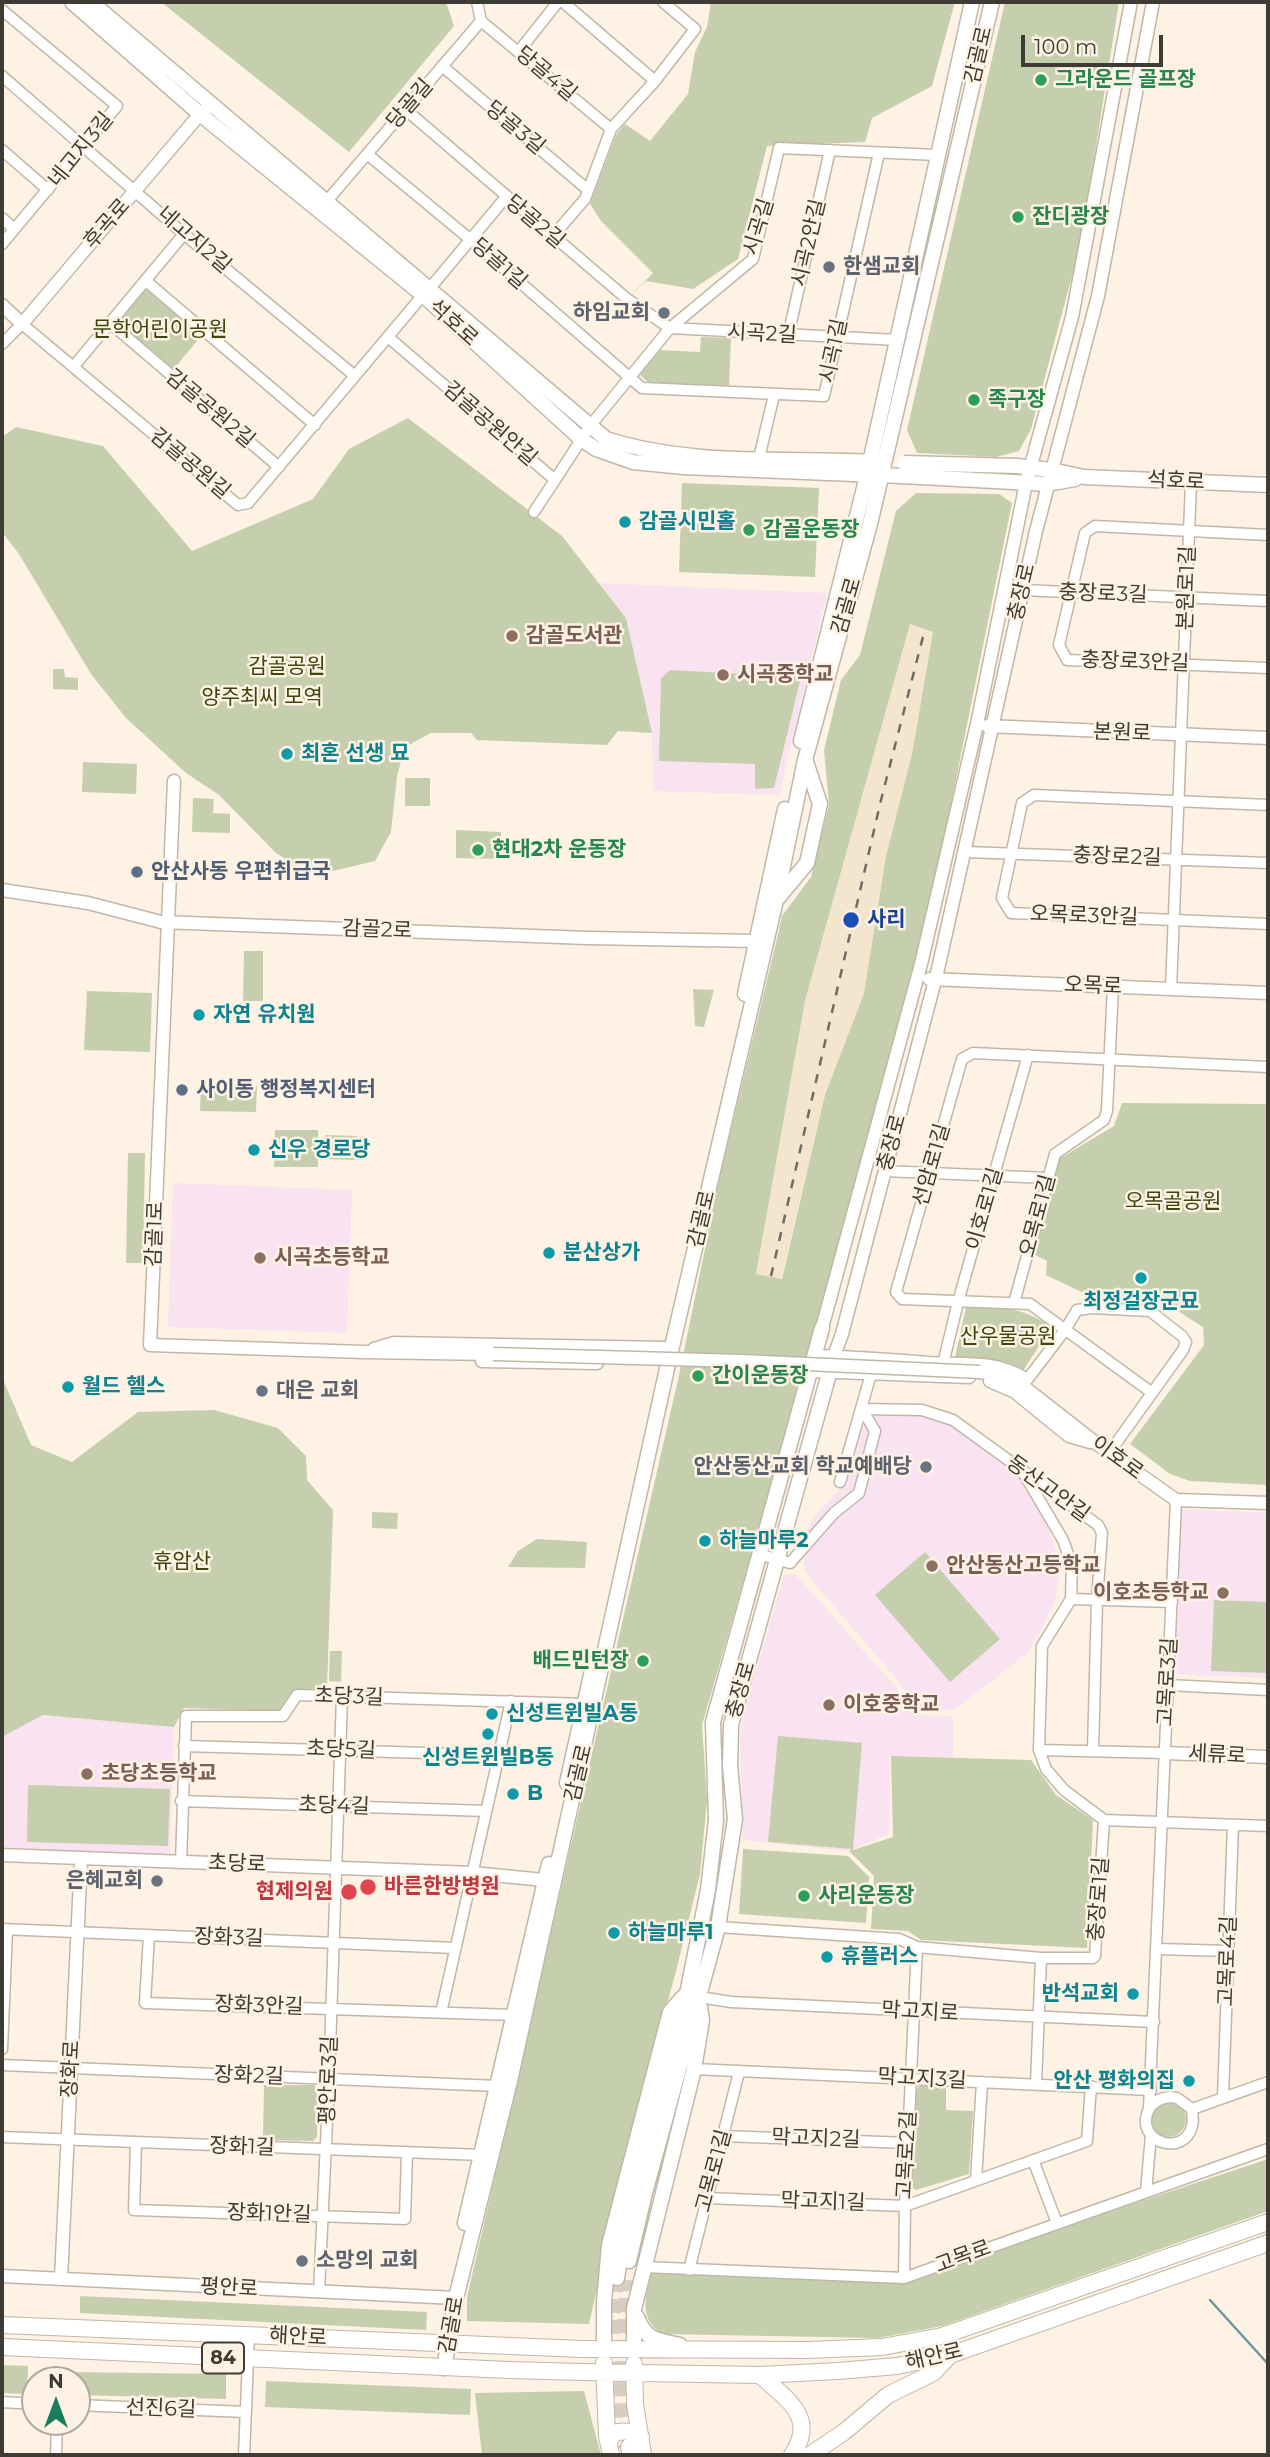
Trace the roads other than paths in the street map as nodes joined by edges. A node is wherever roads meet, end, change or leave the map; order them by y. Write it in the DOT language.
graph roads {
  1 [pos="72,2"];
  2 [pos="91,2"];
  3 [pos="477,2"];
  4 [pos="561,2"];
  5 [pos="663,2"];
  6 [pos="972,2"];
  7 [pos="992,2"];
  8 [pos="1132,2"];
  9 [pos="1153,2"];
  10 [pos="2,10"];
  11 [pos="481,21"];
  12 [pos="519,51"];
  13 [pos="442,66"];
  14 [pos="2,76"];
  15 [pos="655,81"];
  16 [pos="206,109"];
  17 [pos="405,109"];
  18 [pos="611,129"];
  19 [pos="84,146"];
  20 [pos="2,150"];
  21 [pos="830,150"];
  22 [pos="879,153"];
  23 [pos="367,154"];
  24 [pos="937,155"];
  25 [pos="48,190"];
  26 [pos="136,190"];
  27 [pos="588,190"];
  28 [pos="506,197"];
  29 [pos="326,202"];
  30 [pos="2,218"];
  31 [pos="14,229"];
  32 [pos="184,234"];
  33 [pos="552,237"];
  34 [pos="471,240"];
  35 [pos="2,244"];
  36 [pos="146,282"];
  37 [pos="426,291"];
  38 [pos="2,305"];
  39 [pos="110,323"];
  40 [pos="22,324"];
  41 [pos="670,328"];
  42 [pos="789,336"];
  43 [pos="388,337"];
  44 [pos="836,337"];
  45 [pos="897,340"];
  46 [pos="2,344"];
  47 [pos="74,366"];
  48 [pos="355,376"];
  49 [pos="629,377"];
  50 [pos="774,395"];
  51 [pos="315,425"];
  52 [pos="590,426"];
  53 [pos="581,439"];
  54 [pos="759,458"];
  55 [pos="279,467"];
  56 [pos="1024,467"];
  57 [pos="876,469"];
  58 [pos="903,470"];
  59 [pos="1049,477"];
  60 [pos="555,480"];
  61 [pos="1191,482"];
  62 [pos="1019,483"];
  63 [pos="1268,485"];
  64 [pos="534,512"];
  65 [pos="1189,531"];
  66 [pos="1268,534"];
  67 [pos="1022,590"];
  68 [pos="1070,594"];
  69 [pos="1187,597"];
  70 [pos="1268,601"];
  71 [pos="1185,664"];
  72 [pos="1268,668"];
  73 [pos="977,724"];
  74 [pos="992,727"];
  75 [pos="1182,735"];
  76 [pos="1268,738"];
  77 [pos="805,760"];
  78 [pos="174,781"];
  79 [pos="1179,802"];
  80 [pos="1268,805"];
  81 [pos="965,852"];
  82 [pos="1011,853"];
  83 [pos="1177,860"];
  84 [pos="1268,863"];
  85 [pos="2,890"];
  86 [pos="776,900"];
  87 [pos="1174,920"];
  88 [pos="167,922"];
  89 [pos="1268,924"];
  90 [pos="756,941"];
  91 [pos="918,978"];
  92 [pos="934,979"];
  93 [pos="1113,987"];
  94 [pos="1171,989"];
  95 [pos="1268,993"];
  96 [pos="1028,1055"];
  97 [pos="1109,1061"];
  98 [pos="1268,1067"];
  99 [pos="884,1171"];
  100 [pos="929,1173"];
  101 [pos="994,1177"];
  102 [pos="1048,1178"];
  103 [pos="958,1302"];
  104 [pos="1014,1303"];
  105 [pos="822,1328"];
  106 [pos="1065,1330"];
  107 [pos="669,1348"];
  108 [pos="364,1352"];
  109 [pos="493,1354"];
  110 [pos="815,1356"];
  111 [pos="834,1356"];
  112 [pos="665,1364"];
  113 [pos="943,1364"];
  114 [pos="810,1371"];
  115 [pos="829,1373"];
  116 [pos="871,1374"];
  117 [pos="1027,1380"];
  118 [pos="1151,1392"];
  119 [pos="862,1409"];
  120 [pos="1097,1444"];
  121 [pos="1109,1453"];
  122 [pos="1021,1470"];
  123 [pos="840,1482"];
  124 [pos="1176,1500"];
  125 [pos="1268,1503"];
  126 [pos="758,1554"];
  127 [pos="778,1560"];
  128 [pos="1071,1599"];
  129 [pos="1097,1601"];
  130 [pos="1172,1602"];
  131 [pos="1168,1685"];
  132 [pos="1268,1690"];
  133 [pos="342,1697"];
  134 [pos="511,1701"];
  135 [pos="585,1704"];
  136 [pos="184,1746"];
  137 [pos="341,1749"];
  138 [pos="1039,1750"];
  139 [pos="1093,1751"];
  140 [pos="1165,1753"];
  141 [pos="497,1755"];
  142 [pos="1268,1757"];
  143 [pos="181,1801"];
  144 [pos="339,1806"];
  145 [pos="486,1811"];
  146 [pos="1104,1820"];
  147 [pos="1161,1822"];
  148 [pos="1233,1825"];
  149 [pos="1268,1826"];
  150 [pos="2,1855"];
  151 [pos="81,1859"];
  152 [pos="181,1862"];
  153 [pos="337,1868"];
  154 [pos="473,1873"];
  155 [pos="550,1880"];
  156 [pos="718,1927"];
  157 [pos="5,1929"];
  158 [pos="78,1933"];
  159 [pos="149,1936"];
  160 [pos="333,1942"];
  161 [pos="917,1947"];
  162 [pos="455,1948"];
  163 [pos="1157,1949"];
  164 [pos="1228,1951"];
  165 [pos="1041,1958"];
  166 [pos="693,1996"];
  167 [pos="332,2008"];
  168 [pos="914,2011"];
  169 [pos="441,2013"];
  170 [pos="514,2015"];
  171 [pos="1038,2018"];
  172 [pos="1154,2022"];
  173 [pos="2,2049"];
  174 [pos="2,2066"];
  175 [pos="71,2068"];
  176 [pos="694,2069"];
  177 [pos="739,2072"];
  178 [pos="329,2079"];
  179 [pos="911,2079"];
  180 [pos="982,2082"];
  181 [pos="1268,2082"];
  182 [pos="1036,2084"];
  183 [pos="497,2086"];
  184 [pos="1091,2086"];
  185 [pos="1151,2090"];
  186 [pos="1223,2097"];
  187 [pos="1149,2108"];
  188 [pos="1192,2109"];
  189 [pos="1151,2135"];
  190 [pos="723,2136"];
  191 [pos="2,2137"];
  192 [pos="68,2140"];
  193 [pos="136,2143"];
  194 [pos="908,2143"];
  195 [pos="1268,2149"];
  196 [pos="326,2150"];
  197 [pos="407,2152"];
  198 [pos="482,2155"];
  199 [pos="1033,2160"];
  200 [pos="976,2180"];
  201 [pos="1146,2193"];
  202 [pos="707,2197"];
  203 [pos="905,2206"];
  204 [pos="322,2216"];
  205 [pos="1268,2221"];
  206 [pos="1057,2223"];
  207 [pos="1268,2242"];
  208 [pos="644,2267"];
  209 [pos="689,2270"];
  210 [pos="2,2276"];
  211 [pos="904,2278"];
  212 [pos="61,2279"];
  213 [pos="622,2279"];
  214 [pos="319,2292"];
  215 [pos="452,2297"];
  216 [pos="634,2309"];
  217 [pos="2,2325"];
  218 [pos="249,2335"];
  219 [pos="444,2344"];
  220 [pos="2,2347"];
  221 [pos="695,2349"];
  222 [pos="604,2350"];
  223 [pos="634,2351"];
  224 [pos="950,2355"];
  225 [pos="248,2359"];
  226 [pos="444,2368"];
  227 [pos="604,2372"];
  228 [pos="634,2372"];
  229 [pos="760,2375"];
  230 [pos="2,2402"];
  231 [pos="21,2403"];
  232 [pos="91,2406"];
  233 [pos="246,2412"];
  234 [pos="57,2436"];
  235 [pos="623,2449"];
  236 [pos="56,2455"];
  237 [pos="244,2455"];
  238 [pos="644,2455"];
  239 [pos="792,2455"];
  240 [pos="810,2455"];
  1 -- 16 [label="main road, 석호로"];
  2 -- 16 [label="main road, 석호로"];
  3 -- 11 [label="street"];
  4 -- 12 [label="street"];
  4 -- 15 [label="street"];
  5 -- 15 [label="street"];
  6 -- 24 [label="main road, 감골로"];
  7 -- 57 [label="main road, 감골로"];
  8 -- 56 [label="street, 충장로"];
  9 -- 59 [label="street, 충장로"];
  10 -- 19 [label="street, 네고지3길"];
  11 -- 12 [label="street, 당골4길"];
  11 -- 13 [label="street, 당골길"];
  12 -- 18 [label="street, 당골4길"];
  13 -- 17 [label="street, 당골길"];
  13 -- 27 [label="street, 당골3길"];
  14 -- 19 [label="street, 네고지2길"];
  15 -- 18 [label="street"];
  16 -- 26 [label="street, 후곡로"];
  16 -- 29 [label="main road, 석호로"];
  16 -- 37 [label="main road, 석호로"];
  17 -- 23 [label="street, 당골길"];
  17 -- 28 [label="street, 당골2길"];
  18 -- 27 [label="street"];
  19 -- 25 [label="street, 네고지3길"];
  19 -- 26 [label="street, 네고지2길"];
  20 -- 25 [label="street"];
  21 -- 22 [label="street, 시곡길"];
  21 -- 41 [label="street, 시곡길"];
  21 -- 42 [label="street, 시곡2안길"];
  22 -- 24 [label="street, 시곡길"];
  22 -- 44 [label="street, 시곡1길"];
  23 -- 29 [label="street, 당골길"];
  23 -- 34 [label="street, 당골1길"];
  24 -- 45 [label="main road, 감골로"];
  25 -- 31 [label="street, 네고지3길"];
  26 -- 32 [label="street, 네고지2길"];
  26 -- 40 [label="street, 후곡로"];
  27 -- 33 [label="street"];
  28 -- 33 [label="street, 당골2길"];
  28 -- 34 [label="street, 감골공원길"];
  29 -- 37 [label="main road, 석호로"];
  30 -- 31 [label="street"];
  31 -- 35 [label="street, 네고지3길"];
  32 -- 36 [label="street"];
  32 -- 48 [label="street, 네고지2길"];
  33 -- 41 [label="street, 당골2길"];
  34 -- 37 [label="street, 감골공원길"];
  34 -- 49 [label="street, 당골1길"];
  36 -- 39 [label="street"];
  36 -- 51 [label="street"];
  37 -- 43 [label="street, 감골공원길"];
  37 -- 52 [label="main road, 석호로"];
  37 -- 53 [label="main road, 석호로"];
  38 -- 40 [label="street"];
  39 -- 47 [label="street"];
  39 -- 55 [label="street, 감골공원2길"];
  40 -- 46 [label="street"];
  40 -- 47 [label="street, 감골공원길"];
  41 -- 42 [label="street, 시곡2길"];
  41 -- 49 [label="street, 시곡길"];
  42 -- 44 [label="street, 시곡2길"];
  43 -- 48 [label="street, 감골공원길"];
  43 -- 60 [label="street, 감골공원안길"];
  44 -- 45 [label="street, 시곡2길"];
  44 -- 50 [label="street, 시곡1길"];
  45 -- 57 [label="main road, 감골로"];
  47 -- 55 [label="street, 감골공원길"];
  48 -- 51 [label="street, 감골공원길"];
  49 -- 50 [label="street, 시곡1길"];
  49 -- 52 [label="street, 시곡길"];
  50 -- 54 [label="street"];
  51 -- 55 [label="street, 감골공원길"];
  52 -- 53 [label="street, 시곡길"];
  52 -- 54 [label="main road, 석호로"];
  53 -- 57 [label="main road, 석호로"];
  53 -- 60 [label="street, 감골공원안길"];
  54 -- 57 [label="main road, 석호로"];
  56 -- 58 [label="main road, 석호로, bridge"];
  56 -- 59 [label="main road, 석호로"];
  56 -- 62 [label="street, 충장로"];
  57 -- 58 [label="main road, 석호로"];
  57 -- 77 [label="main road, 감골로"];
  57 -- 90 [label="main road, 감골로"];
  58 -- 62 [label="main road, 석호로, bridge"];
  59 -- 61 [label="main road, 석호로"];
  59 -- 62 [label="main road, 석호로"];
  59 -- 67 [label="street, 충장로"];
  60 -- 64 [label="street"];
  61 -- 63 [label="main road, 석호로"];
  61 -- 65 [label="street, 본원로1길"];
  62 -- 73 [label="street, 충장로"];
  65 -- 66 [label="street, 충장로3안길"];
  65 -- 68 [label="street, 충장로3안길"];
  65 -- 69 [label="street, 본원로1길"];
  67 -- 68 [label="street, 충장로3길"];
  67 -- 74 [label="street, 충장로"];
  68 -- 69 [label="street, 충장로3길"];
  68 -- 71 [label="street, 충장로3안길"];
  69 -- 70 [label="street, 충장로3길"];
  69 -- 71 [label="street, 본원로1길"];
  71 -- 72 [label="street, 충장로3안길"];
  71 -- 75 [label="street, 본원로1길"];
  73 -- 74 [label="street, 본원로"];
  73 -- 91 [label="street, 충장로"];
  74 -- 75 [label="street, 본원로"];
  74 -- 81 [label="street, 충장로"];
  75 -- 76 [label="street, 본원로"];
  75 -- 79 [label="street, 본원로1길"];
  77 -- 86 [label="main road, 감골로"];
  77 -- 86 [label="main road"];
  78 -- 88 [label="street, 감골1로"];
  79 -- 80 [label="street, 오목로3안길"];
  79 -- 82 [label="street, 오목로3안길"];
  79 -- 83 [label="street, 본원로1길"];
  81 -- 82 [label="street, 충장로2길"];
  81 -- 92 [label="street, 충장로"];
  82 -- 83 [label="street, 충장로2길"];
  82 -- 87 [label="street, 오목로3안길"];
  83 -- 84 [label="street, 충장로2길"];
  83 -- 87 [label="street, 본원로1길"];
  85 -- 88 [label="street, 감골2로"];
  86 -- 107 [label="main road, 감골로"];
  87 -- 89 [label="street, 오목로3안길"];
  87 -- 94 [label="street, 본원로1길"];
  88 -- 90 [label="street, 감골2로"];
  88 -- 108 [label="street, 감골1로"];
  90 -- 107 [label="main road, 감골로"];
  91 -- 92 [label="street, 오목로"];
  91 -- 105 [label="street, 충장로"];
  92 -- 93 [label="street, 오목로"];
  92 -- 99 [label="street, 충장로"];
  93 -- 94 [label="street, 오목로"];
  93 -- 97 [label="street, 오목로1길"];
  94 -- 95 [label="street, 오목로"];
  96 -- 97 [label="street, 선암로1길"];
  96 -- 100 [label="street, 선암로1길"];
  96 -- 101 [label="street, 이호로1길"];
  97 -- 98 [label="street, 선암로1길"];
  97 -- 102 [label="street, 오목로1길"];
  99 -- 100 [label="street"];
  99 -- 111 [label="street, 충장로"];
  100 -- 101 [label="street"];
  100 -- 103 [label="street, 선암로1길"];
  101 -- 102 [label="street"];
  101 -- 103 [label="street, 이호로1길"];
  102 -- 104 [label="street, 오목로1길"];
  103 -- 104 [label="street, 선암로1길"];
  103 -- 113 [label="street, 이호로1길"];
  104 -- 106 [label="street, 선암로1길"];
  105 -- 110 [label="main road, 충장로"];
  106 -- 117 [label="street"];
  106 -- 118 [label="street, 선암로1길"];
  106 -- 118 [label="street"];
  107 -- 108 [label="street"];
  107 -- 112 [label="main road, 감골로"];
  108 -- 109 [label="street, 감골1로"];
  108 -- 112 [label="street"];
  109 -- 120 [label="street, 이호로, bridge"];
  110 -- 111 [label="street"];
  110 -- 114 [label="main road, 충장로"];
  111 -- 113 [label="street"];
  111 -- 115 [label="main road, 충장로"];
  112 -- 135 [label="main road, 감골로"];
  112 -- 155 [label="main road, 감골로"];
  113 -- 117 [label="street"];
  114 -- 115 [label="street"];
  114 -- 126 [label="main road, 충장로"];
  115 -- 116 [label="street"];
  115 -- 127 [label="main road, 충장로"];
  116 -- 119 [label="street"];
  116 -- 120 [label="street"];
  117 -- 120 [label="street"];
  118 -- 121 [label="street"];
  119 -- 122 [label="street, 동산고안길"];
  119 -- 123 [label="street"];
  119 -- 127 [label="street"];
  120 -- 121 [label="street, 이호로"];
  121 -- 124 [label="street, 이호로"];
  122 -- 128 [label="street"];
  122 -- 129 [label="street, 동산고안길"];
  124 -- 125 [label="street"];
  124 -- 130 [label="street, 고목로3길"];
  126 -- 127 [label="street"];
  126 -- 166 [label="main road, 충장로"];
  127 -- 156 [label="main road, 충장로"];
  128 -- 129 [label="street"];
  128 -- 138 [label="street"];
  129 -- 130 [label="street"];
  129 -- 139 [label="street, 동산고안길"];
  130 -- 131 [label="street, 고목로3길"];
  131 -- 132 [label="street"];
  131 -- 140 [label="street, 고목로3길"];
  133 -- 134 [label="street, 초당3길"];
  133 -- 136 [label="street, 초당3길"];
  133 -- 137 [label="street, 평안로3길"];
  134 -- 135 [label="street, 초당3길"];
  134 -- 141 [label="street"];
  135 -- 155 [label="main road, 감골로"];
  136 -- 137 [label="street, 초당5길"];
  136 -- 143 [label="street, 초당3길"];
  137 -- 141 [label="street, 초당5길"];
  137 -- 144 [label="street, 평안로3길"];
  138 -- 139 [label="street"];
  138 -- 146 [label="street"];
  139 -- 140 [label="street"];
  140 -- 142 [label="street, 세류로"];
  140 -- 147 [label="street, 고목로3길"];
  141 -- 145 [label="street"];
  143 -- 144 [label="street, 초당4길"];
  143 -- 152 [label="street, 초당3길"];
  144 -- 145 [label="street, 초당4길"];
  144 -- 153 [label="street, 평안로3길"];
  145 -- 154 [label="street"];
  146 -- 147 [label="street"];
  146 -- 165 [label="street, 충장로1길"];
  147 -- 148 [label="street"];
  147 -- 163 [label="street, 고목로3길"];
  148 -- 149 [label="street"];
  148 -- 164 [label="street, 고목로4길"];
  150 -- 151 [label="street, 초당로"];
  151 -- 152 [label="street, 초당로"];
  151 -- 158 [label="street, 장화로"];
  152 -- 153 [label="street, 초당로"];
  153 -- 154 [label="street, 초당로"];
  153 -- 160 [label="street, 평안로3길"];
  154 -- 155 [label="street, 초당로"];
  154 -- 162 [label="street"];
  155 -- 170 [label="main road, 감골로"];
  155 -- 215 [label="main road, 감골로"];
  156 -- 161 [label="street, 충장로1길"];
  156 -- 166 [label="main road, 충장로"];
  157 -- 158 [label="street, 장화3길"];
  157 -- 173 [label="street"];
  158 -- 159 [label="street, 장화3길"];
  158 -- 175 [label="street, 장화로"];
  159 -- 160 [label="street, 장화3길"];
  159 -- 167 [label="street, 장화3안길"];
  160 -- 162 [label="street, 장화3길"];
  160 -- 167 [label="street, 평안로3길"];
  161 -- 165 [label="street, 충장로1길"];
  161 -- 168 [label="street, 고목로2길"];
  162 -- 169 [label="street"];
  163 -- 164 [label="street"];
  163 -- 172 [label="street, 고목로3길"];
  164 -- 186 [label="street, 고목로4길"];
  165 -- 171 [label="street"];
  166 -- 168 [label="street, 막고지로"];
  166 -- 176 [label="main road"];
  166 -- 213 [label="main road, 충장로"];
  166 -- 222 [label="main road"];
  167 -- 169 [label="street, 장화3안길"];
  167 -- 178 [label="street, 평안로3길"];
  168 -- 171 [label="street, 막고지로"];
  168 -- 179 [label="street, 고목로2길"];
  169 -- 170 [label="street, 장화3안길"];
  170 -- 183 [label="main road, 감골로"];
  171 -- 172 [label="street, 막고지로"];
  171 -- 182 [label="street"];
  172 -- 185 [label="street, 고목로3길"];
  174 -- 175 [label="street, 장화2길"];
  175 -- 178 [label="street, 장화2길"];
  175 -- 192 [label="street, 장화로"];
  176 -- 177 [label="street, 막고지3길"];
  176 -- 208 [label="main road"];
  177 -- 179 [label="street, 막고지3길"];
  177 -- 190 [label="street, 고목로1길"];
  178 -- 183 [label="street, 장화2길"];
  178 -- 196 [label="street, 평안로3길"];
  179 -- 180 [label="street, 막고지3길"];
  179 -- 194 [label="street, 고목로2길"];
  180 -- 182 [label="street, 막고지3길"];
  180 -- 200 [label="street"];
  181 -- 186 [label="street"];
  182 -- 184 [label="street, 막고지3길"];
  183 -- 198 [label="main road, 감골로"];
  184 -- 185 [label="street, 막고지3길"];
  184 -- 199 [label="street, 막고지1길"];
  185 -- 187 [label="street, 고목로3길"];
  186 -- 188 [label="street"];
  187 -- 188 [label="street"];
  187 -- 189 [label="street"];
  188 -- 189 [label="street"];
  189 -- 201 [label="street"];
  190 -- 194 [label="street, 막고지2길"];
  190 -- 202 [label="street, 고목로1길"];
  191 -- 192 [label="street, 장화1길"];
  192 -- 193 [label="street, 장화1길"];
  192 -- 212 [label="street, 장화로"];
  193 -- 196 [label="street, 장화1길"];
  193 -- 204 [label="street, 장화1안길"];
  194 -- 203 [label="street, 고목로2길"];
  195 -- 201 [label="street, 고목로"];
  196 -- 197 [label="street, 장화1길"];
  196 -- 204 [label="street, 평안로3길"];
  197 -- 198 [label="street, 장화1길"];
  197 -- 204 [label="street, 장화1안길"];
  198 -- 215 [label="main road, 감골로"];
  199 -- 200 [label="street, 막고지1길"];
  199 -- 206 [label="street"];
  200 -- 203 [label="street, 막고지1길"];
  201 -- 206 [label="street, 고목로"];
  202 -- 203 [label="street, 막고지1길"];
  202 -- 209 [label="street, 고목로1길"];
  203 -- 211 [label="street, 고목로2길"];
  204 -- 214 [label="street, 평안로3길"];
  205 -- 221 [label="main road, 해안로"];
  206 -- 211 [label="street, 고목로"];
  207 -- 224 [label="main road, 해안로"];
  208 -- 209 [label="street, 고목로"];
  208 -- 216 [label="main road"];
  209 -- 211 [label="street, 고목로"];
  210 -- 212 [label="street, 평안로"];
  212 -- 214 [label="street, 평안로"];
  214 -- 215 [label="street, 평안로"];
  215 -- 219 [label="main road, 감골로"];
  216 -- 221 [label="main road"];
  216 -- 223 [label="main road"];
  217 -- 218 [label="main road, 해안로 / 84"];
  218 -- 219 [label="main road, 해안로 / 84"];
  218 -- 225 [label="street"];
  219 -- 222 [label="main road, 해안로 / 84, bridge"];
  219 -- 226 [label="main road, 감골로"];
  220 -- 225 [label="main road, 해안로 / 84"];
  221 -- 223 [label="main road, 해안로"];
  222 -- 223 [label="main road, 해안로 / 84"];
  222 -- 227 [label="main road"];
  223 -- 228 [label="main road"];
  224 -- 229 [label="main road, 해안로"];
  224 -- 240 [label="main road"];
  225 -- 226 [label="main road, 해안로 / 84"];
  225 -- 233 [label="street"];
  226 -- 227 [label="main road, 해안로 / 84, bridge"];
  227 -- 228 [label="main road, 해안로"];
  227 -- 235 [label="main road"];
  228 -- 229 [label="main road, 해안로"];
  228 -- 235 [label="main road"];
  229 -- 239 [label="main road"];
  230 -- 231 [label="street"];
  232 -- 233 [label="street, 선진6길"];
  233 -- 237 [label="street"];
  234 -- 236 [label="street"];
  235 -- 238 [label="main road"];
}
